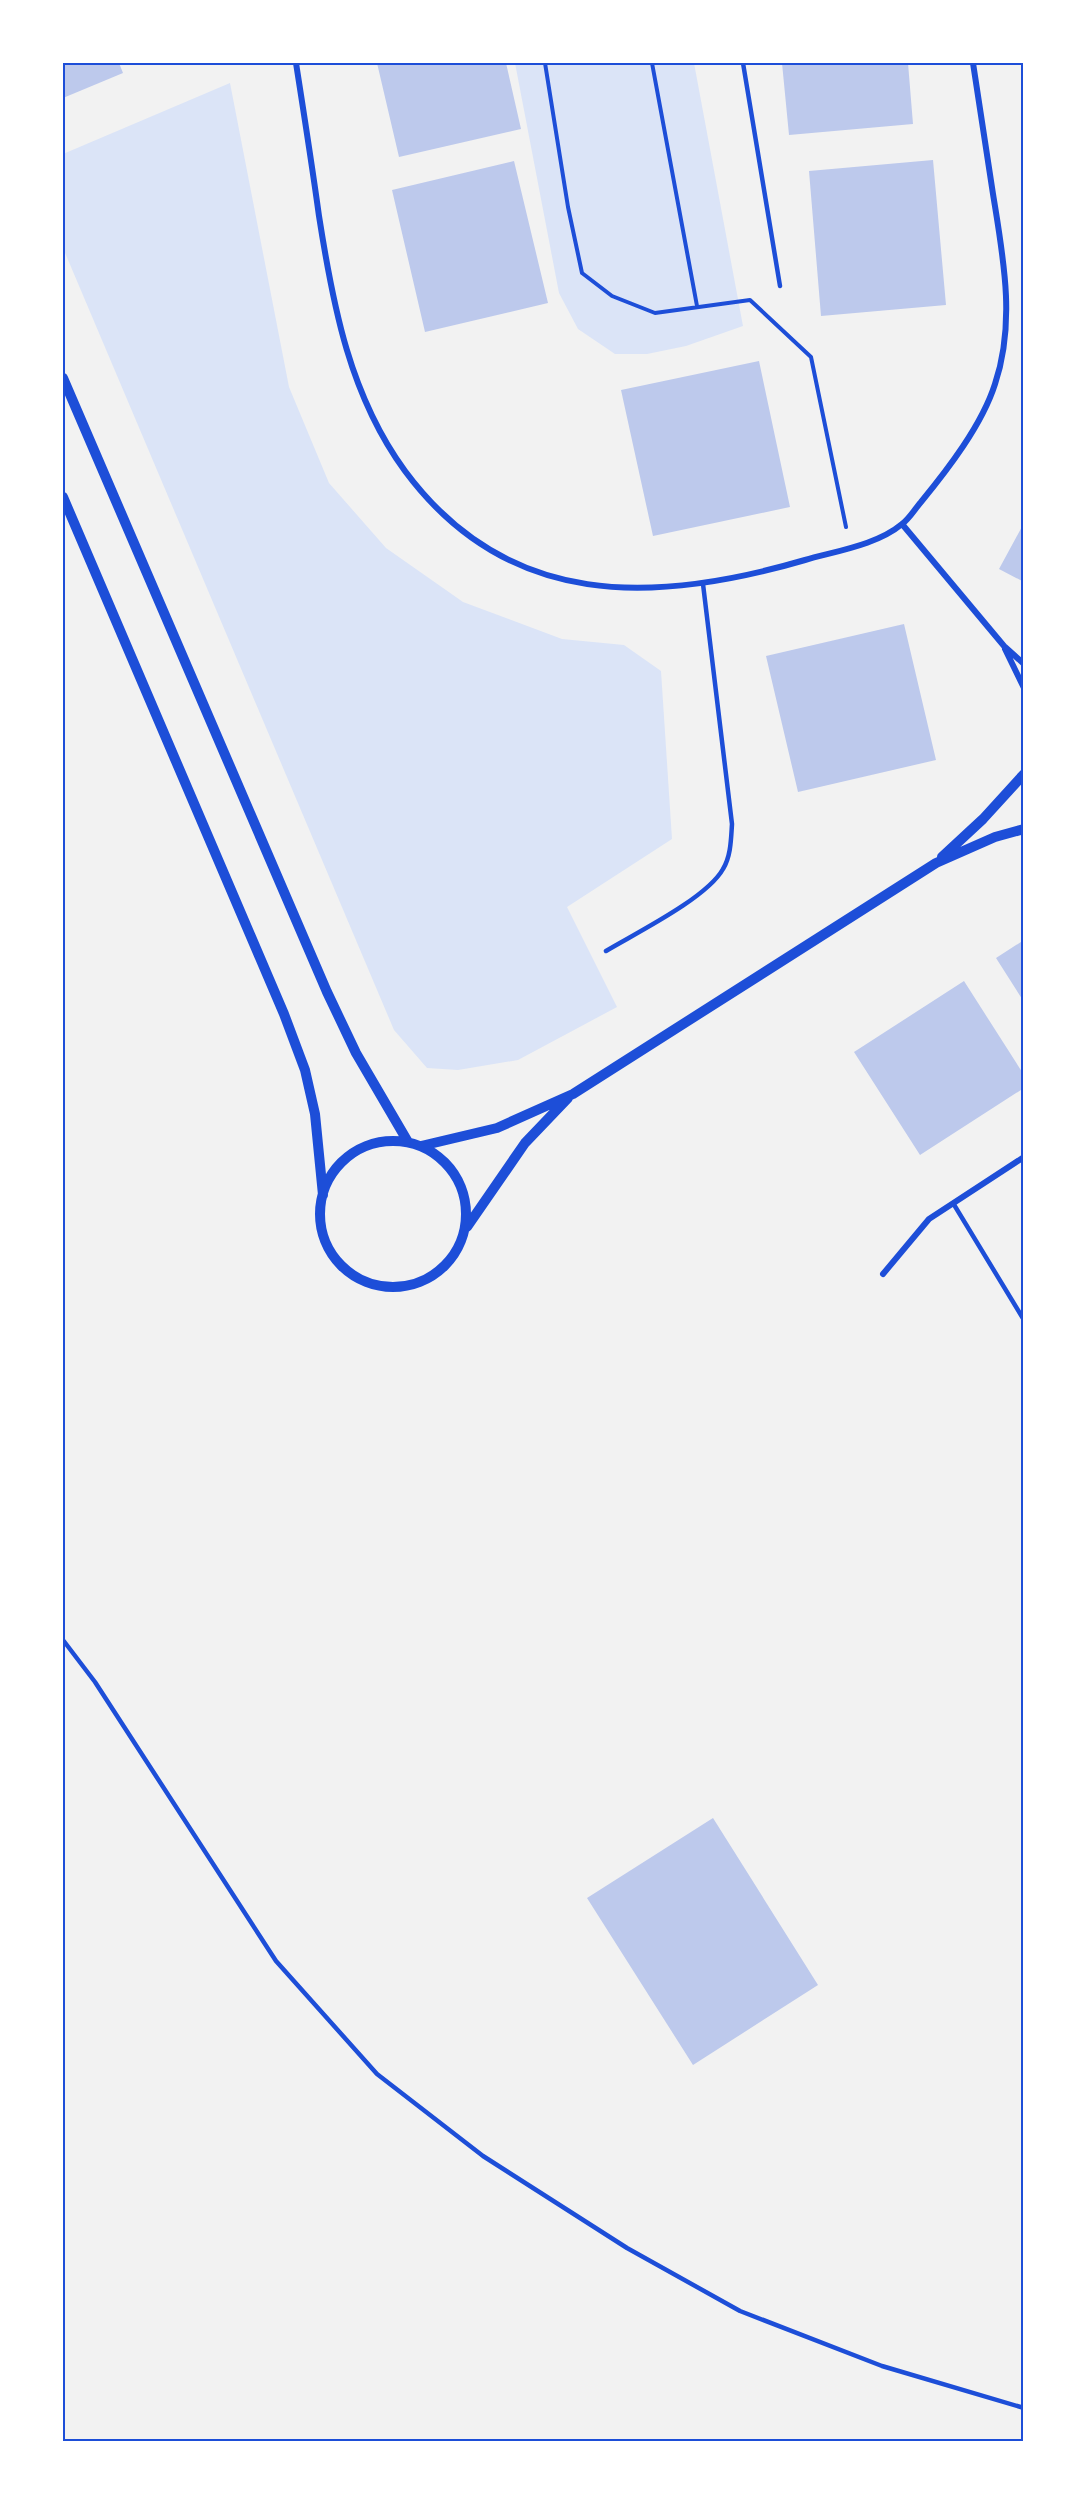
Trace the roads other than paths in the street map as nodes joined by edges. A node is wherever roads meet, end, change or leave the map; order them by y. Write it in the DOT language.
graph roads {
  1 [pos="296,63"];
  2 [pos="742,63"];
  3 [pos="973,63"];
  4 [pos="780,286"];
  5 [pos="63,378"];
  6 [pos="63,497"];
  7 [pos="902,524"];
  8 [pos="703,584"];
  9 [pos="1004,646"];
  10 [pos="1024,664"];
  11 [pos="1024,688"];
  12 [pos="1024,774"];
  13 [pos="1024,830"];
  14 [pos="936,863"];
  15 [pos="606,951"];
  16 [pos="573,1094"];
  17 [pos="408,1142"];
  18 [pos="422,1146"];
  19 [pos="1024,1157"];
  20 [pos="323,1195"];
  21 [pos="953,1203"];
  22 [pos="464,1231"];
  23 [pos="883,1274"];
  24 [pos="1024,1320"];
  25 [pos="63,1640"];
  26 [pos="1024,2408"];
  1 -- 8 [label="street"];
  2 -- 4 [label="lane"];
  3 -- 7 [label="street"];
  5 -- 17 [label="street"];
  6 -- 20 [label="street"];
  7 -- 8 [label="street"];
  7 -- 9 [label="street"];
  8 -- 15 [label="lane"];
  9 -- 10 [label="street"];
  9 -- 11 [label="street"];
  12 -- 14 [label="street"];
  13 -- 14 [label="street"];
  14 -- 16 [label="street"];
  16 -- 18 [label="street"];
  16 -- 22 [label="street"];
  17 -- 18 [label="street"];
  17 -- 20 [label="street"];
  18 -- 22 [label="street"];
  19 -- 21 [label="street"];
  20 -- 22 [label="street"];
  21 -- 23 [label="street"];
  21 -- 24 [label="lane"];
  25 -- 26 [label="lane"];
}
